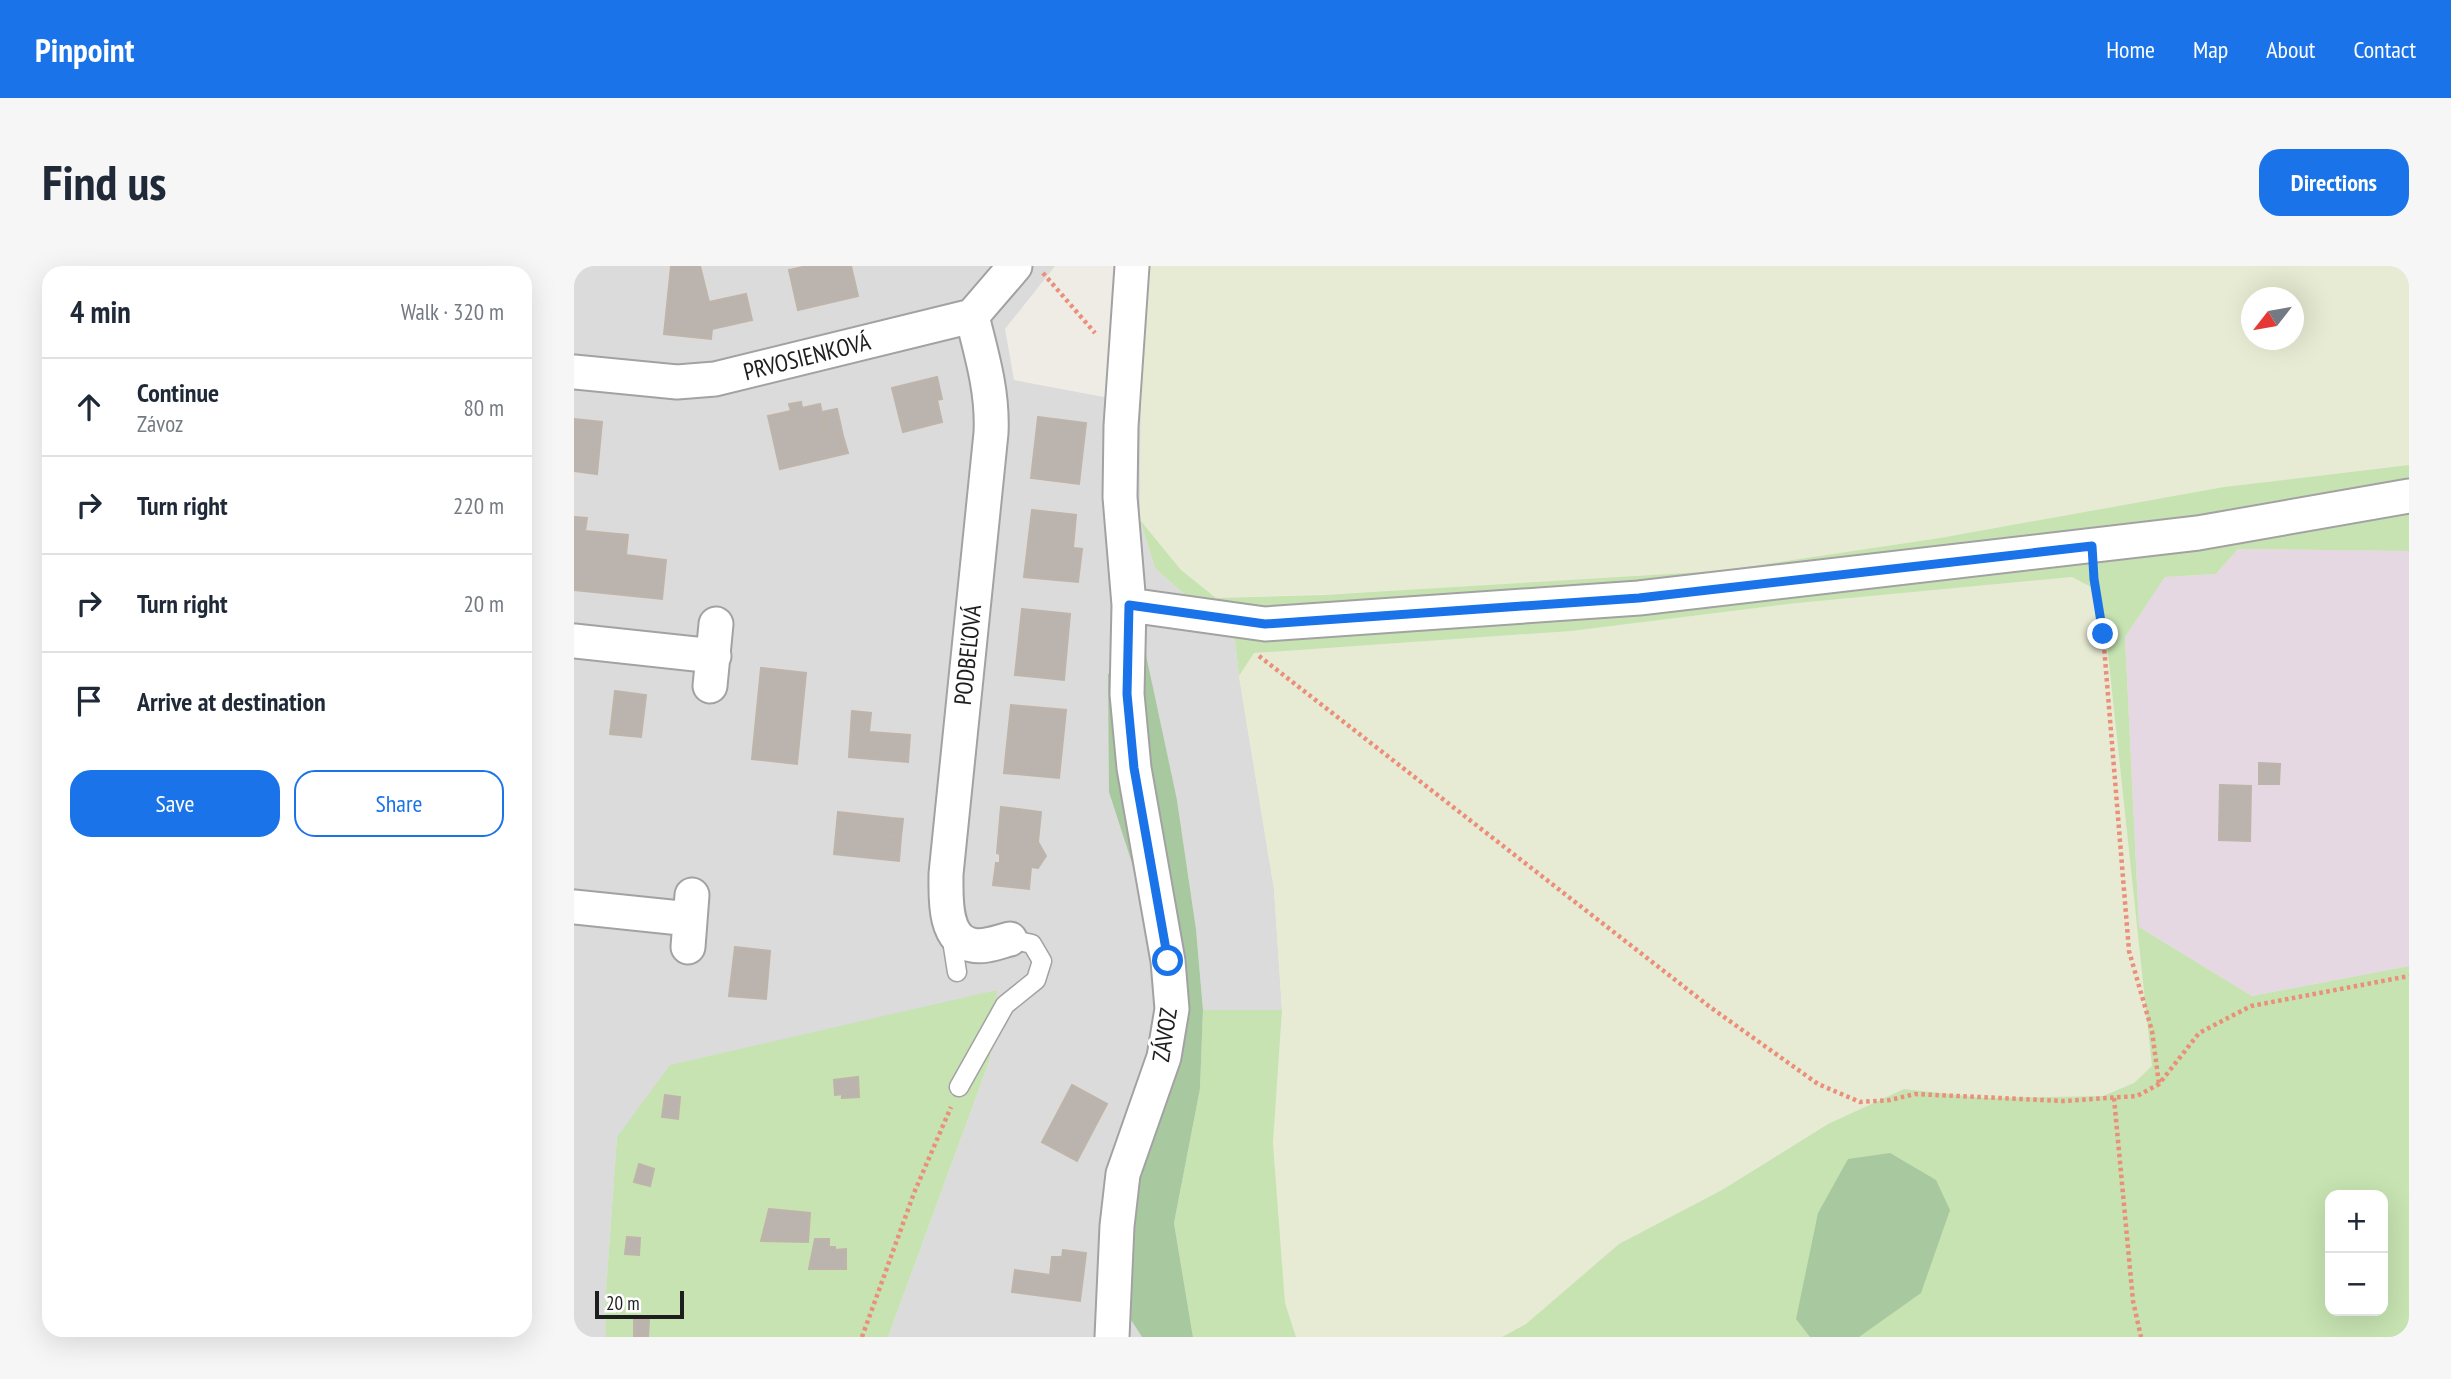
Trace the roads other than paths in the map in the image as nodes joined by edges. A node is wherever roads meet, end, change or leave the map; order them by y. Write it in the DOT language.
graph roads {
  1 [pos="1132,266"];
  2 [pos="1027,267"];
  3 [pos="972,316"];
  4 [pos="574,372"];
  5 [pos="2409,496"];
  6 [pos="1129,605"];
  7 [pos="574,641"];
  8 [pos="713,655"];
  9 [pos="574,907"];
  10 [pos="690,920"];
  11 [pos="951,926"];
  12 [pos="1010,939"];
  13 [pos="957,972"];
  14 [pos="959,1087"];
  15 [pos="1112,1337"];
  1 -- 6 [label="street, ZÁVOZ"];
  2 -- 3 [label="street"];
  3 -- 4 [label="street, PRVOSIENKOVÁ"];
  3 -- 11 [label="street, PODBEĽOVÁ"];
  5 -- 6 [label="street"];
  6 -- 15 [label="street, ZÁVOZ"];
  7 -- 8 [label="street"];
  9 -- 10 [label="street"];
  11 -- 12 [label="street"];
  11 -- 13 [label="lane"];
  12 -- 14 [label="lane"];
}
